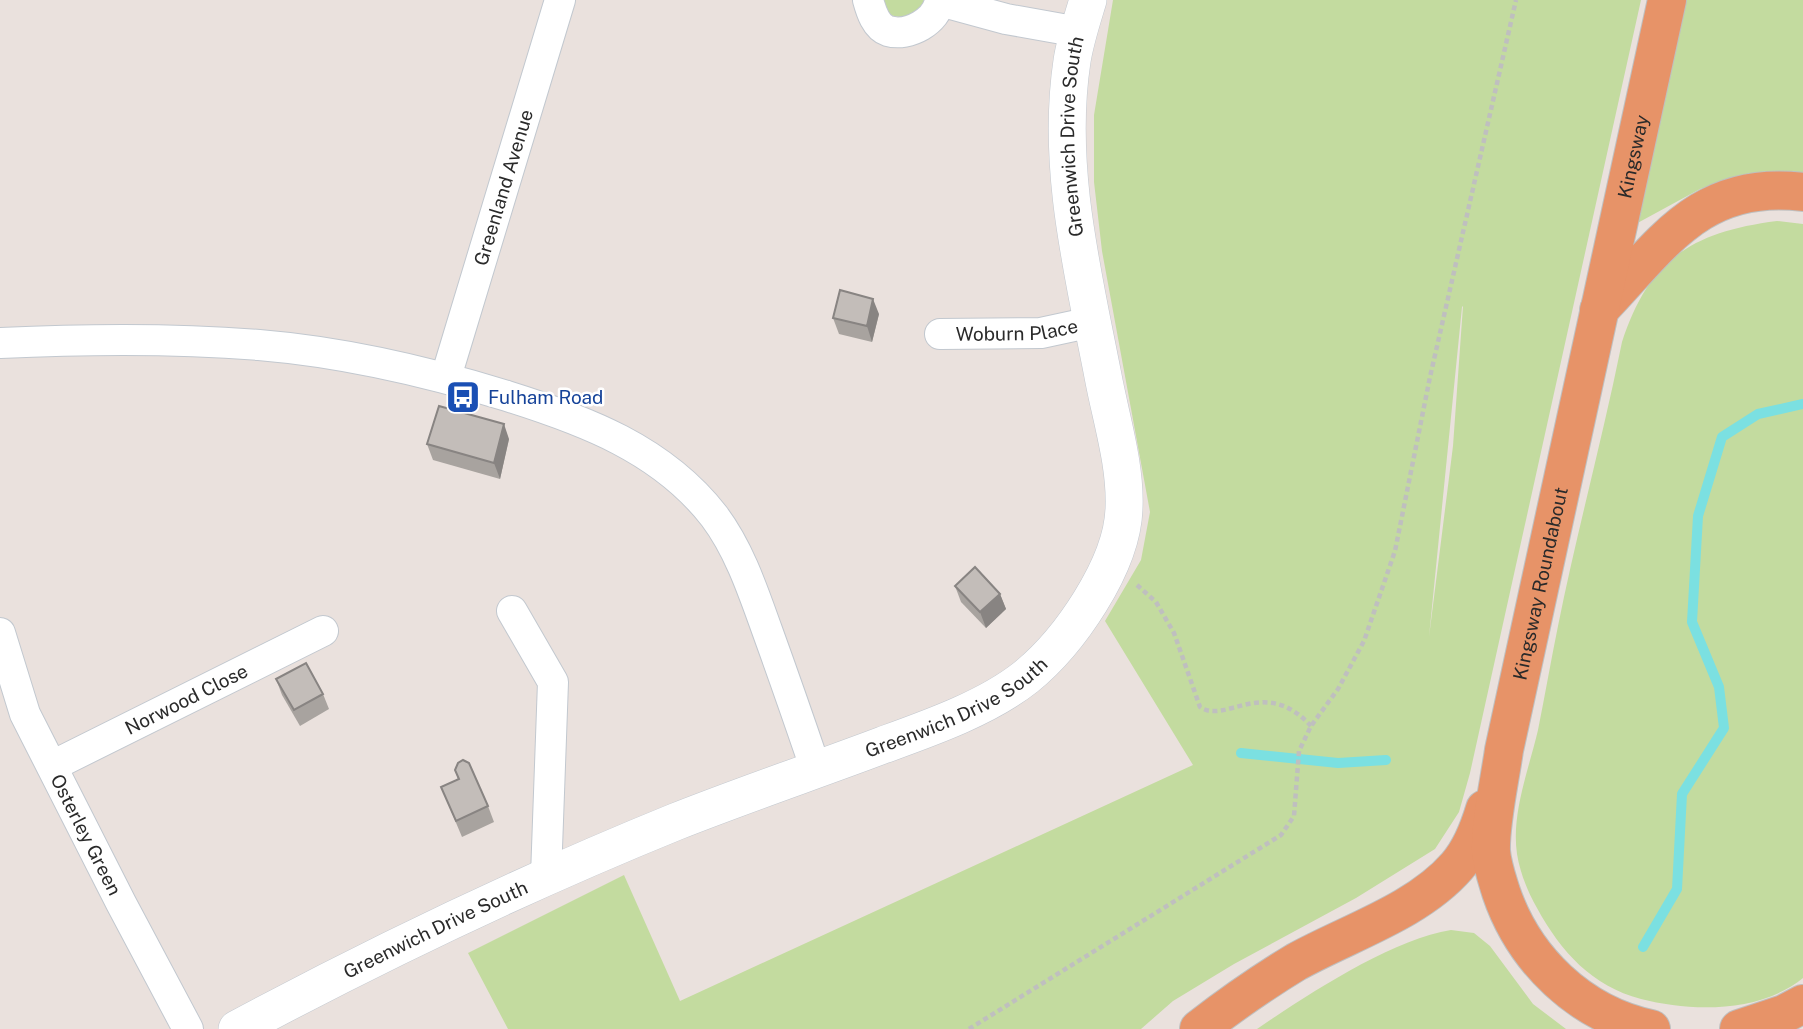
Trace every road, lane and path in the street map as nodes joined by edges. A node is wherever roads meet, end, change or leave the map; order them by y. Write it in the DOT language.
graph roads {
  1 [pos="560,0"];
  2 [pos="868,0"];
  3 [pos="1516,0"];
  4 [pos="1667,0"];
  5 [pos="940,1"];
  6 [pos="1083,16"];
  7 [pos="1803,192"];
  8 [pos="1598,312"];
  9 [pos="1092,322"];
  10 [pos="940,334"];
  11 [pos="0,343"];
  12 [pos="446,377"];
  13 [pos="1111,561"];
  14 [pos="512,611"];
  15 [pos="323,631"];
  16 [pos="0,633"];
  17 [pos="1311,726"];
  18 [pos="1504,750"];
  19 [pos="52,766"];
  20 [pos="816,770"];
  21 [pos="546,876"];
  22 [pos="1803,1004"];
  23 [pos="188,1029"];
  24 [pos="237,1029"];
  25 [pos="969,1029"];
  26 [pos="1199,1029"];
  27 [pos="1651,1029"];
  28 [pos="1739,1029"];
  1 -- 12 [label="street, Greenland Avenue"];
  2 -- 5 [label="street"];
  3 -- 17 [label="path"];
  4 -- 8 [label="highway, Kingsway"];
  5 -- 6 [label="street"];
  6 -- 9 [label="street, Greenwich Drive South"];
  7 -- 8 [label="highway"];
  8 -- 18 [label="highway, Kingsway Roundabout"];
  9 -- 10 [label="street, Woburn Place"];
  9 -- 13 [label="street, Greenwich Drive South"];
  11 -- 12 [label="street"];
  12 -- 20 [label="street"];
  13 -- 17 [label="path"];
  13 -- 20 [label="street, Greenwich Drive South"];
  14 -- 21 [label="street"];
  15 -- 19 [label="street, Norwood Close"];
  16 -- 19 [label="street, Osterley Green"];
  17 -- 25 [label="path"];
  18 -- 26 [label="highway"];
  18 -- 27 [label="highway, Kingsway Roundabout"];
  19 -- 23 [label="street, Osterley Green"];
  20 -- 21 [label="street, Greenwich Drive South"];
  21 -- 24 [label="street, Greenwich Drive South"];
  22 -- 28 [label="highway"];
}
